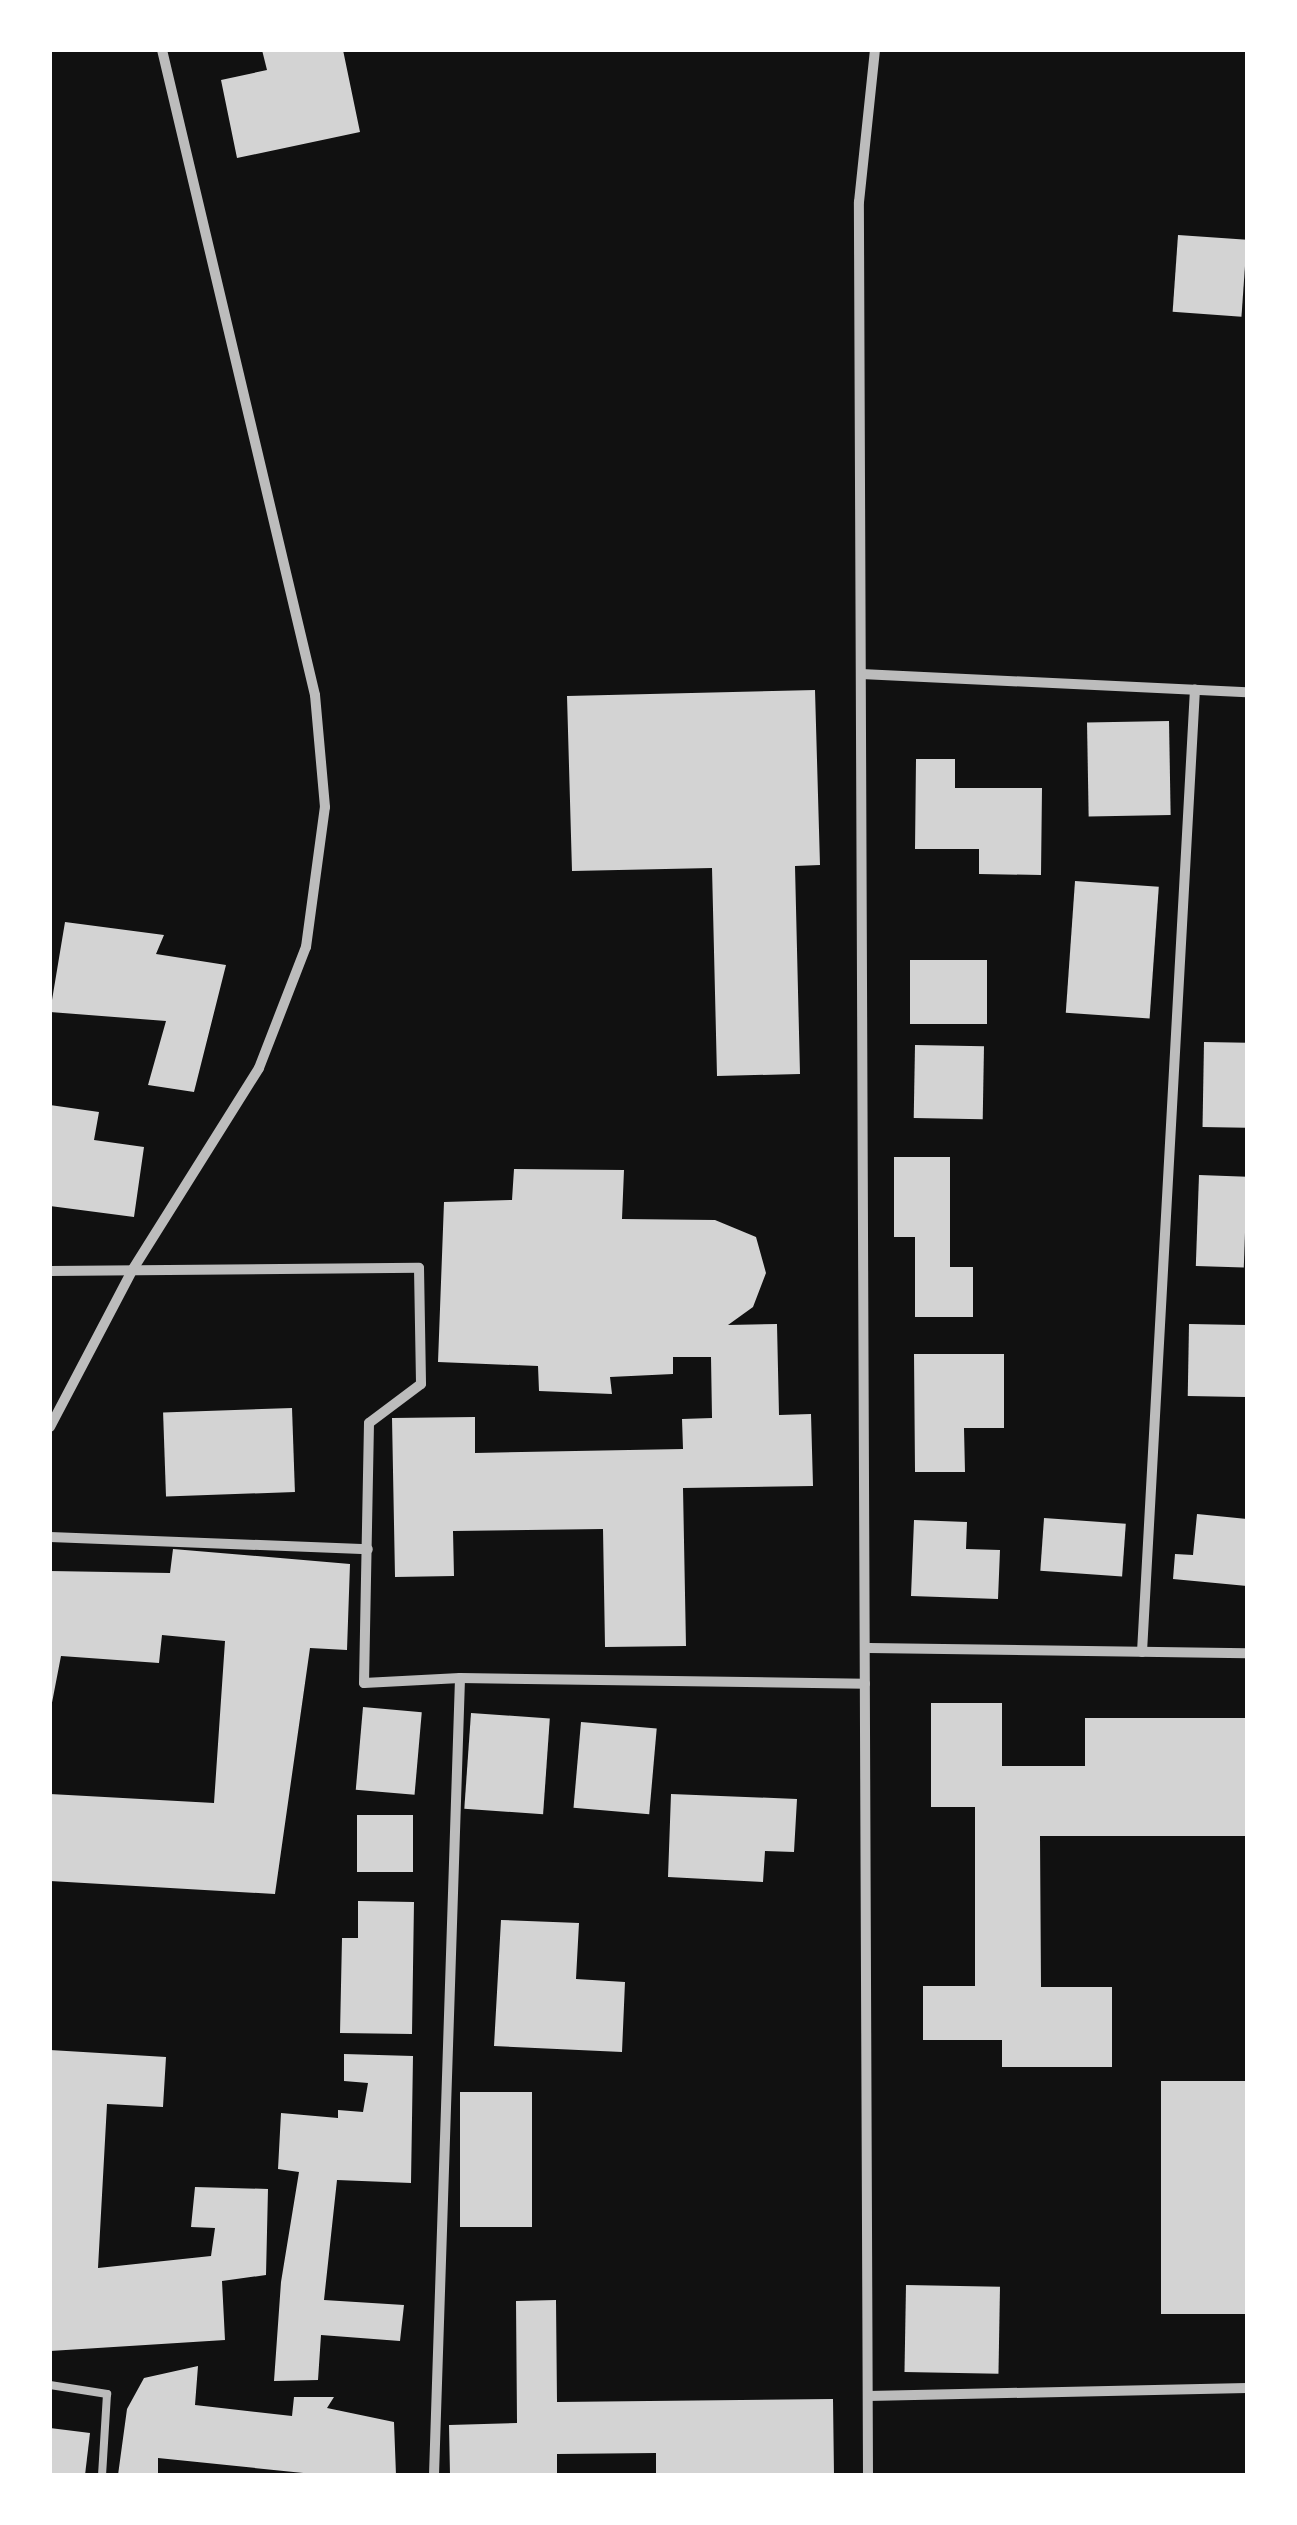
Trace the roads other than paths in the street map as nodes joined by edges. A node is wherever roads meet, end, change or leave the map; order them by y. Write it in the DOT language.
graph roads {
  1 [pos="162,50"];
  2 [pos="875,50"];
  3 [pos="861,674"];
  4 [pos="1194,689"];
  5 [pos="1247,692"];
  6 [pos="50,1270"];
  7 [pos="132,1270"];
  8 [pos="50,1427"];
  9 [pos="50,1537"];
  10 [pos="368,1549"];
  11 [pos="869,1648"];
  12 [pos="1142,1652"];
  13 [pos="1247,1653"];
  14 [pos="460,1678"];
  15 [pos="865,1684"];
  16 [pos="50,2385"];
  17 [pos="1247,2388"];
  18 [pos="868,2396"];
  19 [pos="102,2475"];
  20 [pos="434,2475"];
  21 [pos="868,2475"];
  1 -- 7 [label="street"];
  2 -- 3 [label="street"];
  3 -- 4 [label="street"];
  3 -- 11 [label="street"];
  4 -- 5 [label="street"];
  4 -- 12 [label="street"];
  6 -- 7 [label="street"];
  7 -- 8 [label="street"];
  7 -- 10 [label="street"];
  9 -- 10 [label="street"];
  10 -- 14 [label="street"];
  11 -- 12 [label="street"];
  11 -- 15 [label="street"];
  12 -- 13 [label="street"];
  14 -- 15 [label="street"];
  14 -- 20 [label="street"];
  15 -- 18 [label="street"];
  16 -- 19 [label="lane"];
  17 -- 18 [label="street"];
  18 -- 21 [label="street"];
}
